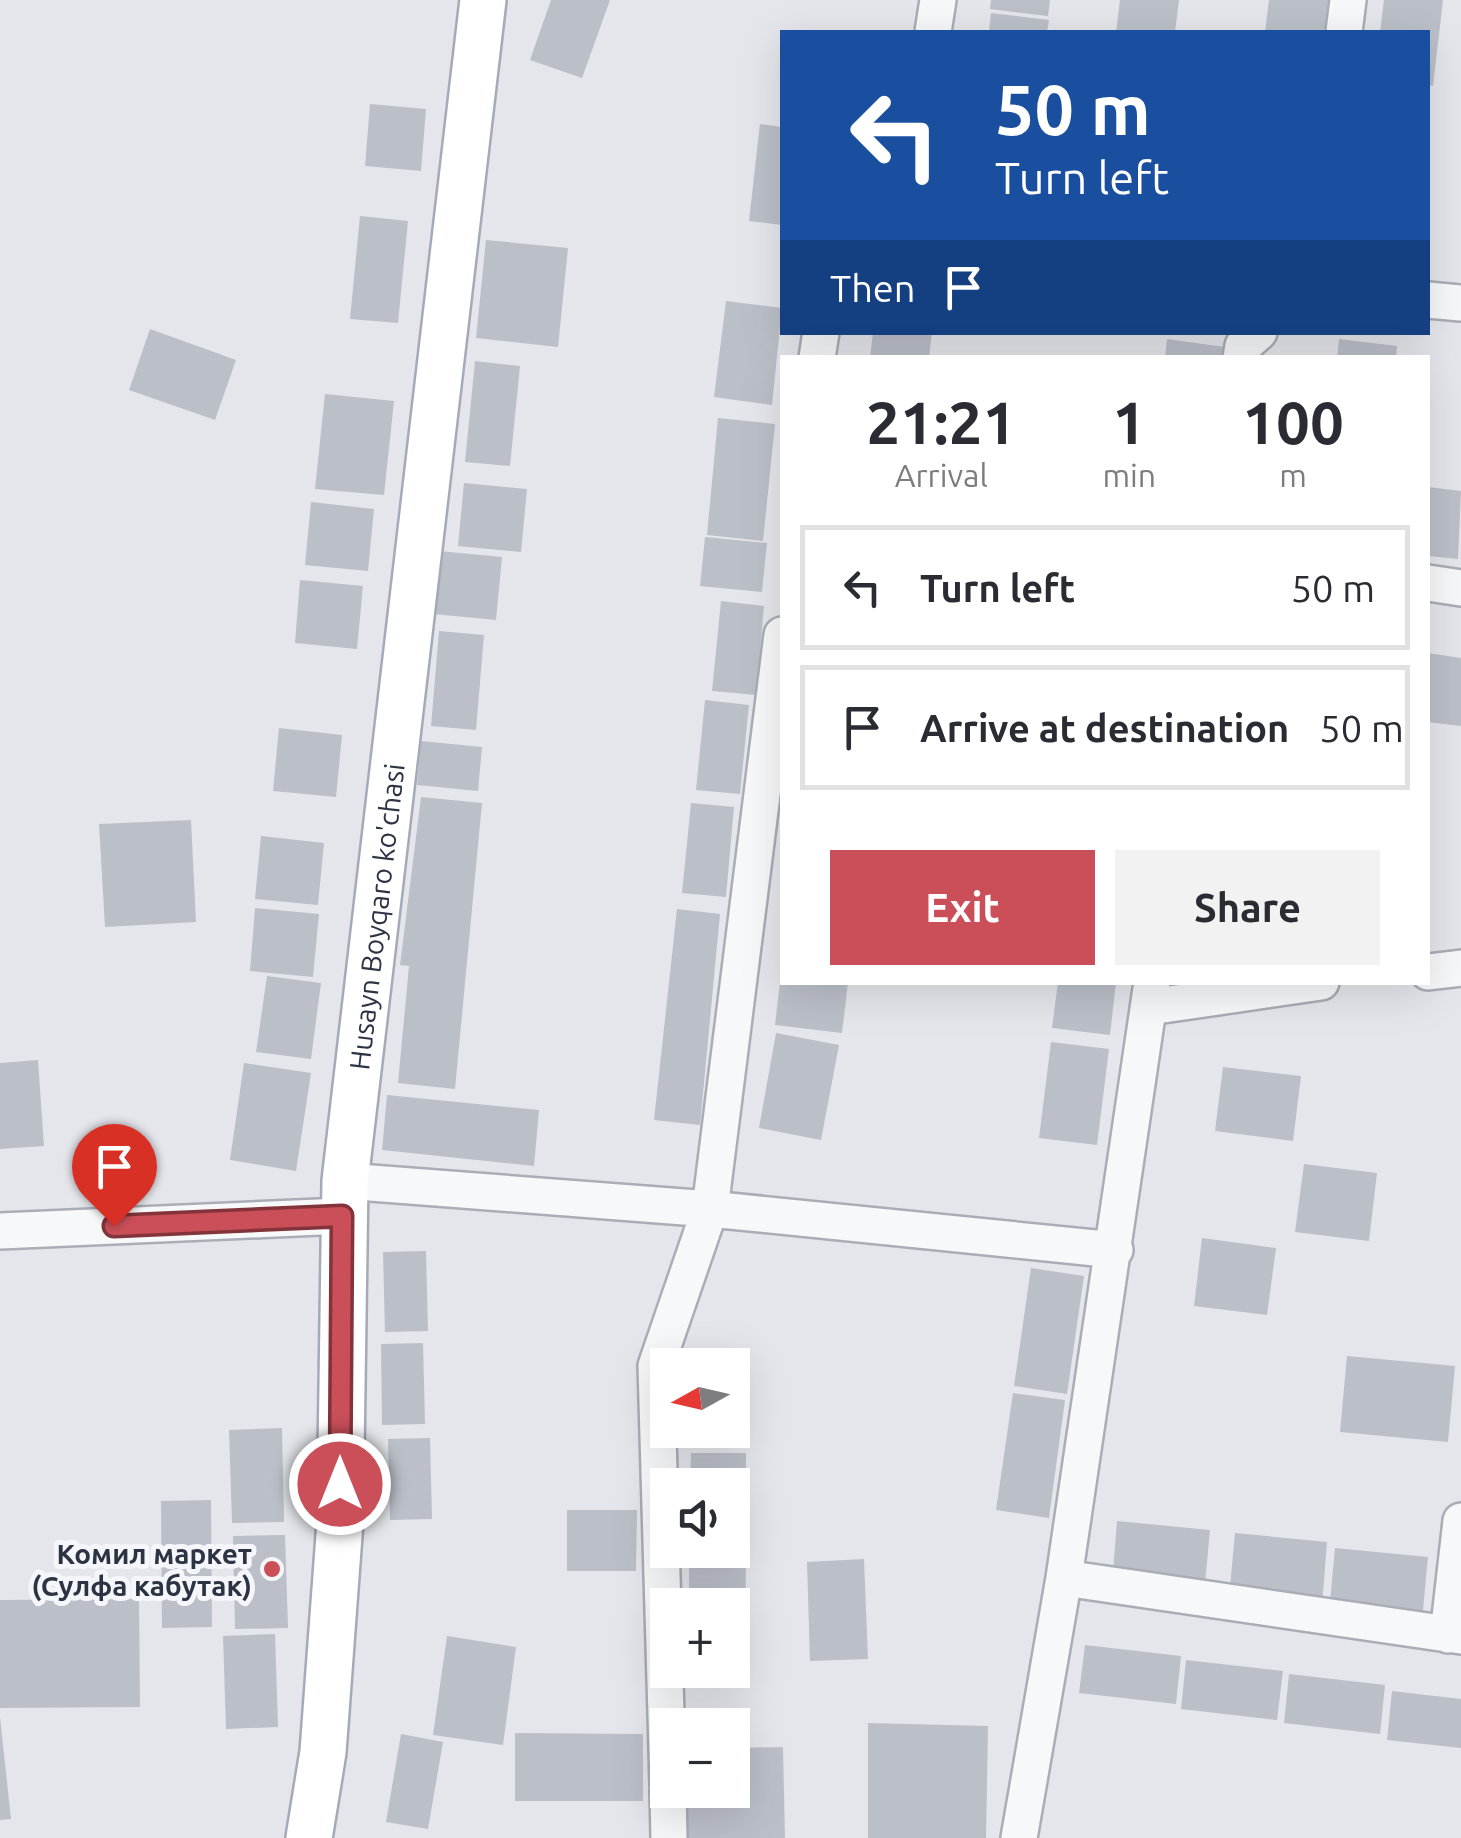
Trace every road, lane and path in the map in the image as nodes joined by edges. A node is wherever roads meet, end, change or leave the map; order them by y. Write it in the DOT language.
graph roads {
  1 [pos="483,0"];
  2 [pos="938,0"];
  3 [pos="1348,0"];
  4 [pos="934,30"];
  5 [pos="1344,30"];
  6 [pos="1430,300"];
  7 [pos="1461,303"];
  8 [pos="1256,335"];
  9 [pos="1242,355"];
  10 [pos="1430,584"];
  11 [pos="1461,588"];
  12 [pos="780,651"];
  13 [pos="1461,968"];
  14 [pos="1430,972"];
  15 [pos="1282,985"];
  16 [pos="1151,995"];
  17 [pos="344,1199"];
  18 [pos="710,1209"];
  19 [pos="0,1231"];
  20 [pos="1115,1250"];
  21 [pos="1461,1521"];
  22 [pos="1064,1578"];
  23 [pos="1454,1636"];
  24 [pos="666,1708"];
  25 [pos="668,1808"];
  26 [pos="309,1838"];
  27 [pos="669,1838"];
  28 [pos="1020,1838"];
  1 -- 17 [label="main road, Husayn Boyqaro ko'chasi"];
  2 -- 4 [label="street"];
  3 -- 5 [label="street"];
  6 -- 7 [label="street"];
  8 -- 9 [label="street"];
  10 -- 11 [label="street"];
  12 -- 18 [label="street"];
  13 -- 14 [label="street"];
  15 -- 16 [label="street"];
  16 -- 20 [label="street"];
  17 -- 18 [label="street"];
  17 -- 19 [label="street"];
  17 -- 26 [label="main road, Husayn Boyqaro ko'chasi"];
  18 -- 20 [label="street"];
  18 -- 24 [label="street"];
  20 -- 22 [label="street"];
  21 -- 23 [label="street"];
  22 -- 23 [label="street"];
  22 -- 28 [label="street"];
  25 -- 27 [label="street"];
}
